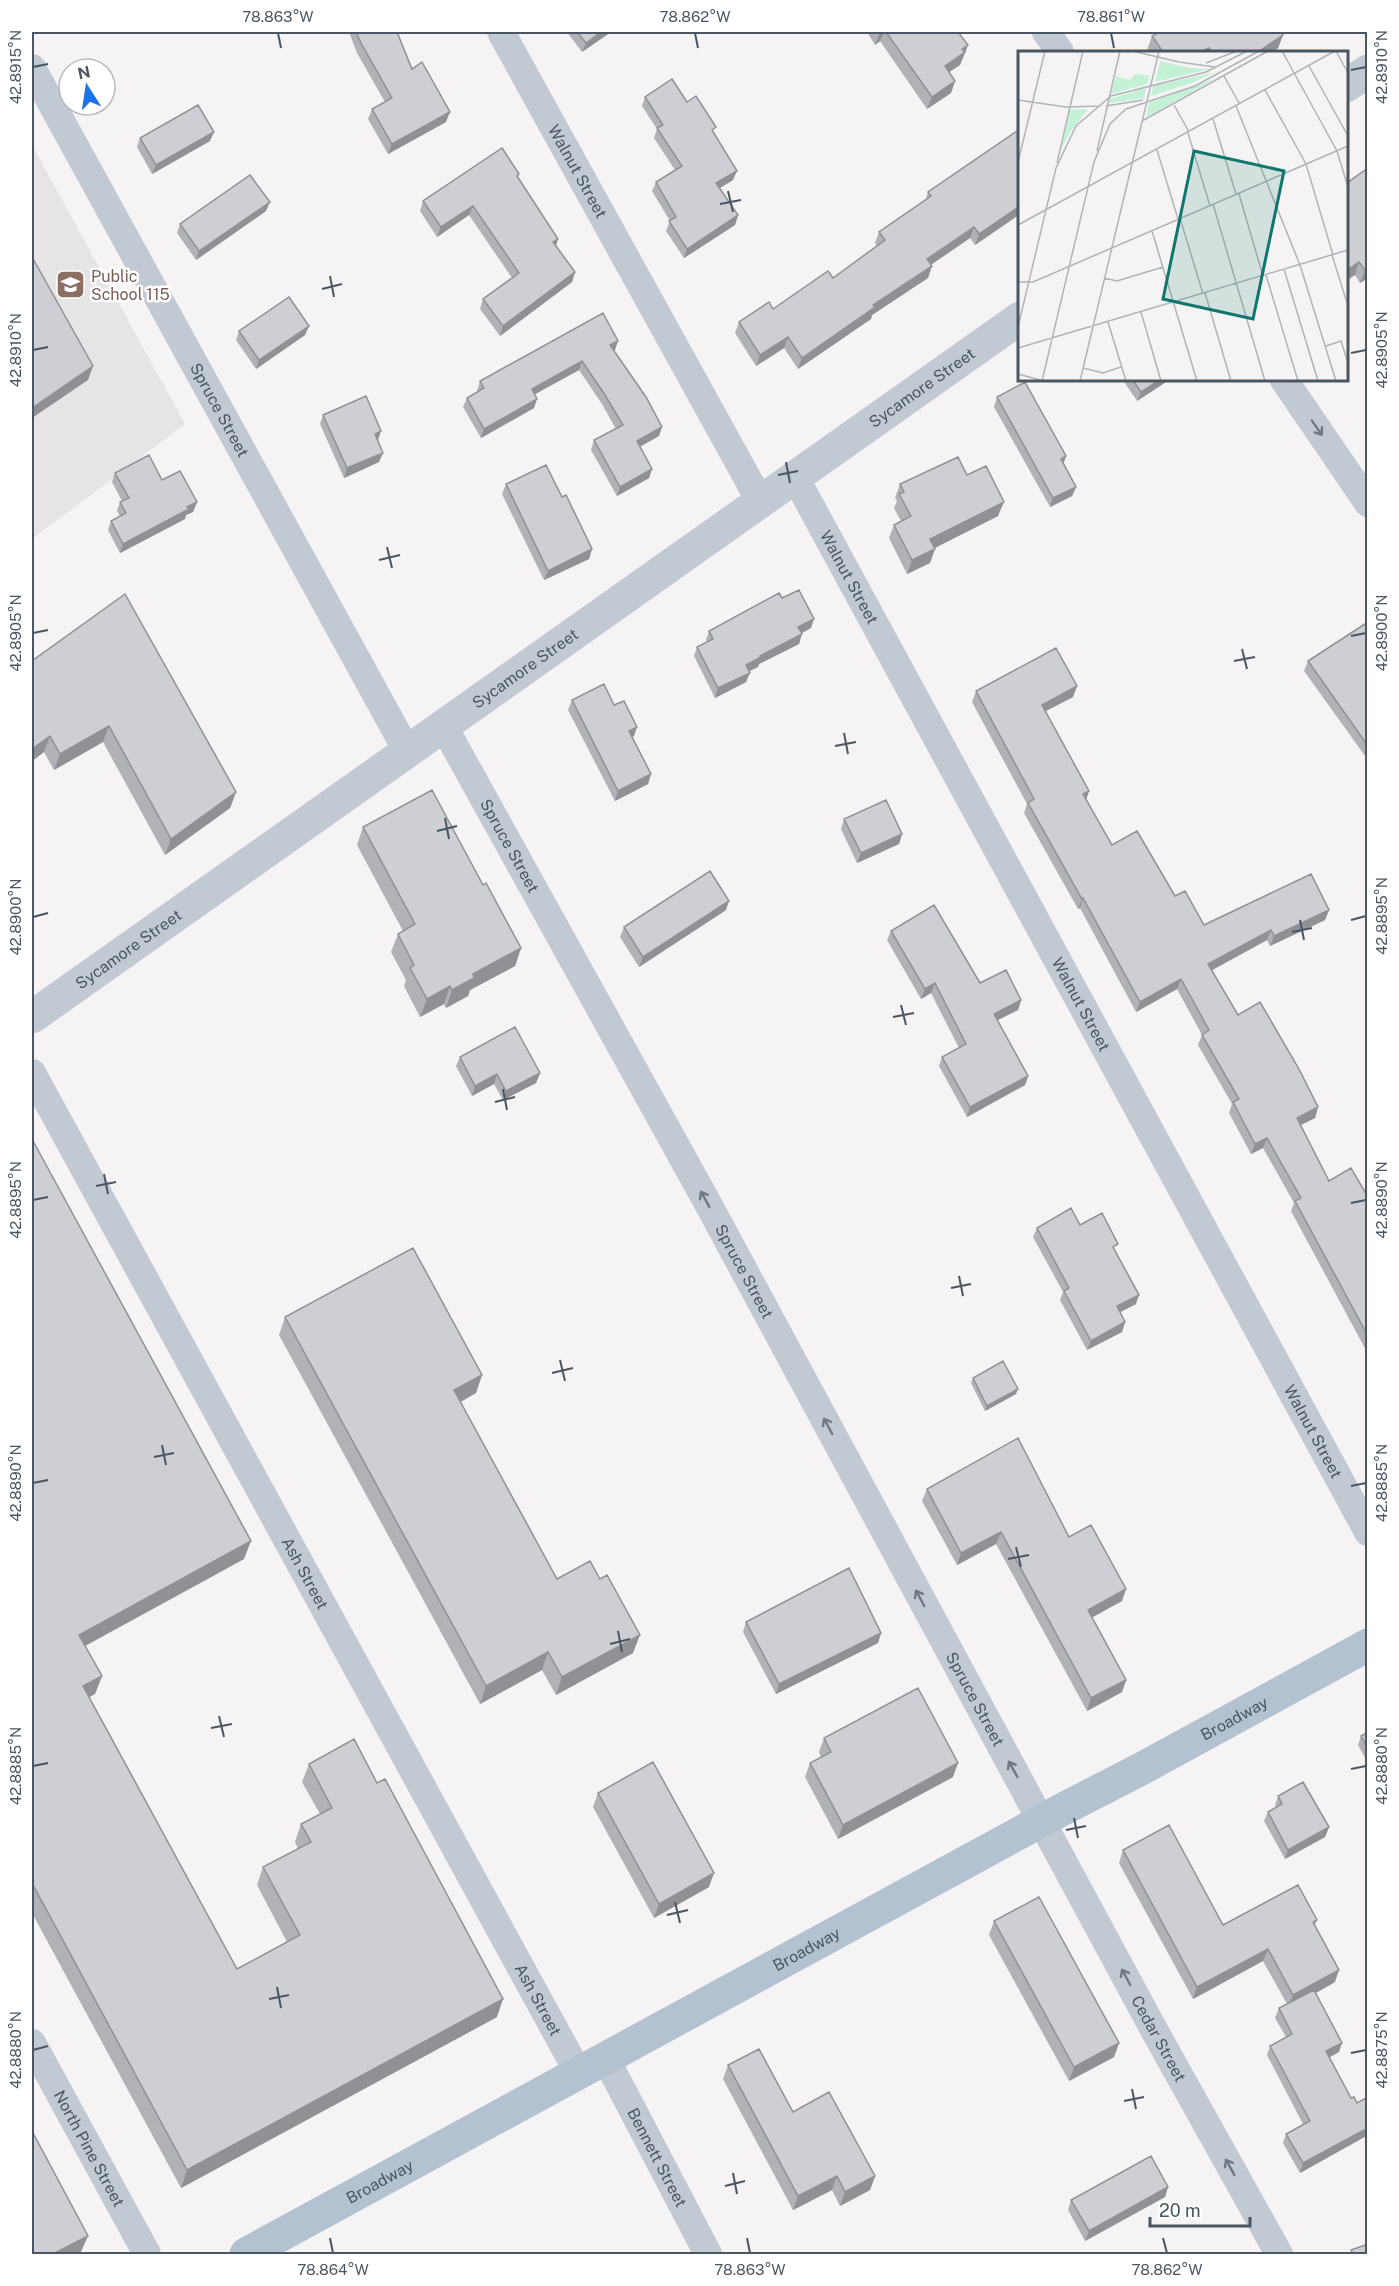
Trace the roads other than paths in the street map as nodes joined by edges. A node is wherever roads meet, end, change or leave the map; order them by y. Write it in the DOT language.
graph roads {
  1 [pos="501,32"];
  2 [pos="1046,32"];
  3 [pos="1059,51"];
  4 [pos="32,68"];
  5 [pos="1368,71"];
  6 [pos="1348,85"];
  7 [pos="1018,319"];
  8 [pos="1285,381"];
  9 [pos="795,477"];
  10 [pos="760,501"];
  11 [pos="1368,503"];
  12 [pos="443,725"];
  13 [pos="407,751"];
  14 [pos="32,1017"];
  15 [pos="32,1073"];
  16 [pos="1368,1532"];
  17 [pos="1368,1645"];
  18 [pos="1041,1821"];
  19 [pos="32,2043"];
  20 [pos="592,2067"];
  21 [pos="147,2254"];
  22 [pos="246,2254"];
  23 [pos="708,2254"];
  24 [pos="1279,2254"];
  1 -- 10 [label="street, Walnut Street"];
  2 -- 3 [label="street"];
  4 -- 13 [label="street, Spruce Street"];
  5 -- 6 [label="street"];
  7 -- 9 [label="street, Sycamore Street"];
  8 -- 11 [label="street, one-way"];
  9 -- 10 [label="street, Sycamore Street"];
  9 -- 16 [label="street, Walnut Street"];
  10 -- 12 [label="street, Sycamore Street"];
  12 -- 13 [label="street, Sycamore Street"];
  18 -- 12 [label="street, Spruce Street, one-way"];
  13 -- 14 [label="street, Sycamore Street"];
  15 -- 20 [label="street, Ash Street"];
  17 -- 18 [label="main road, Broadway"];
  18 -- 20 [label="main road, Broadway"];
  24 -- 18 [label="street, Cedar Street, one-way"];
  19 -- 21 [label="street, North Pine Street"];
  20 -- 22 [label="main road, Broadway"];
  20 -- 23 [label="street, Bennett Street"];
}
